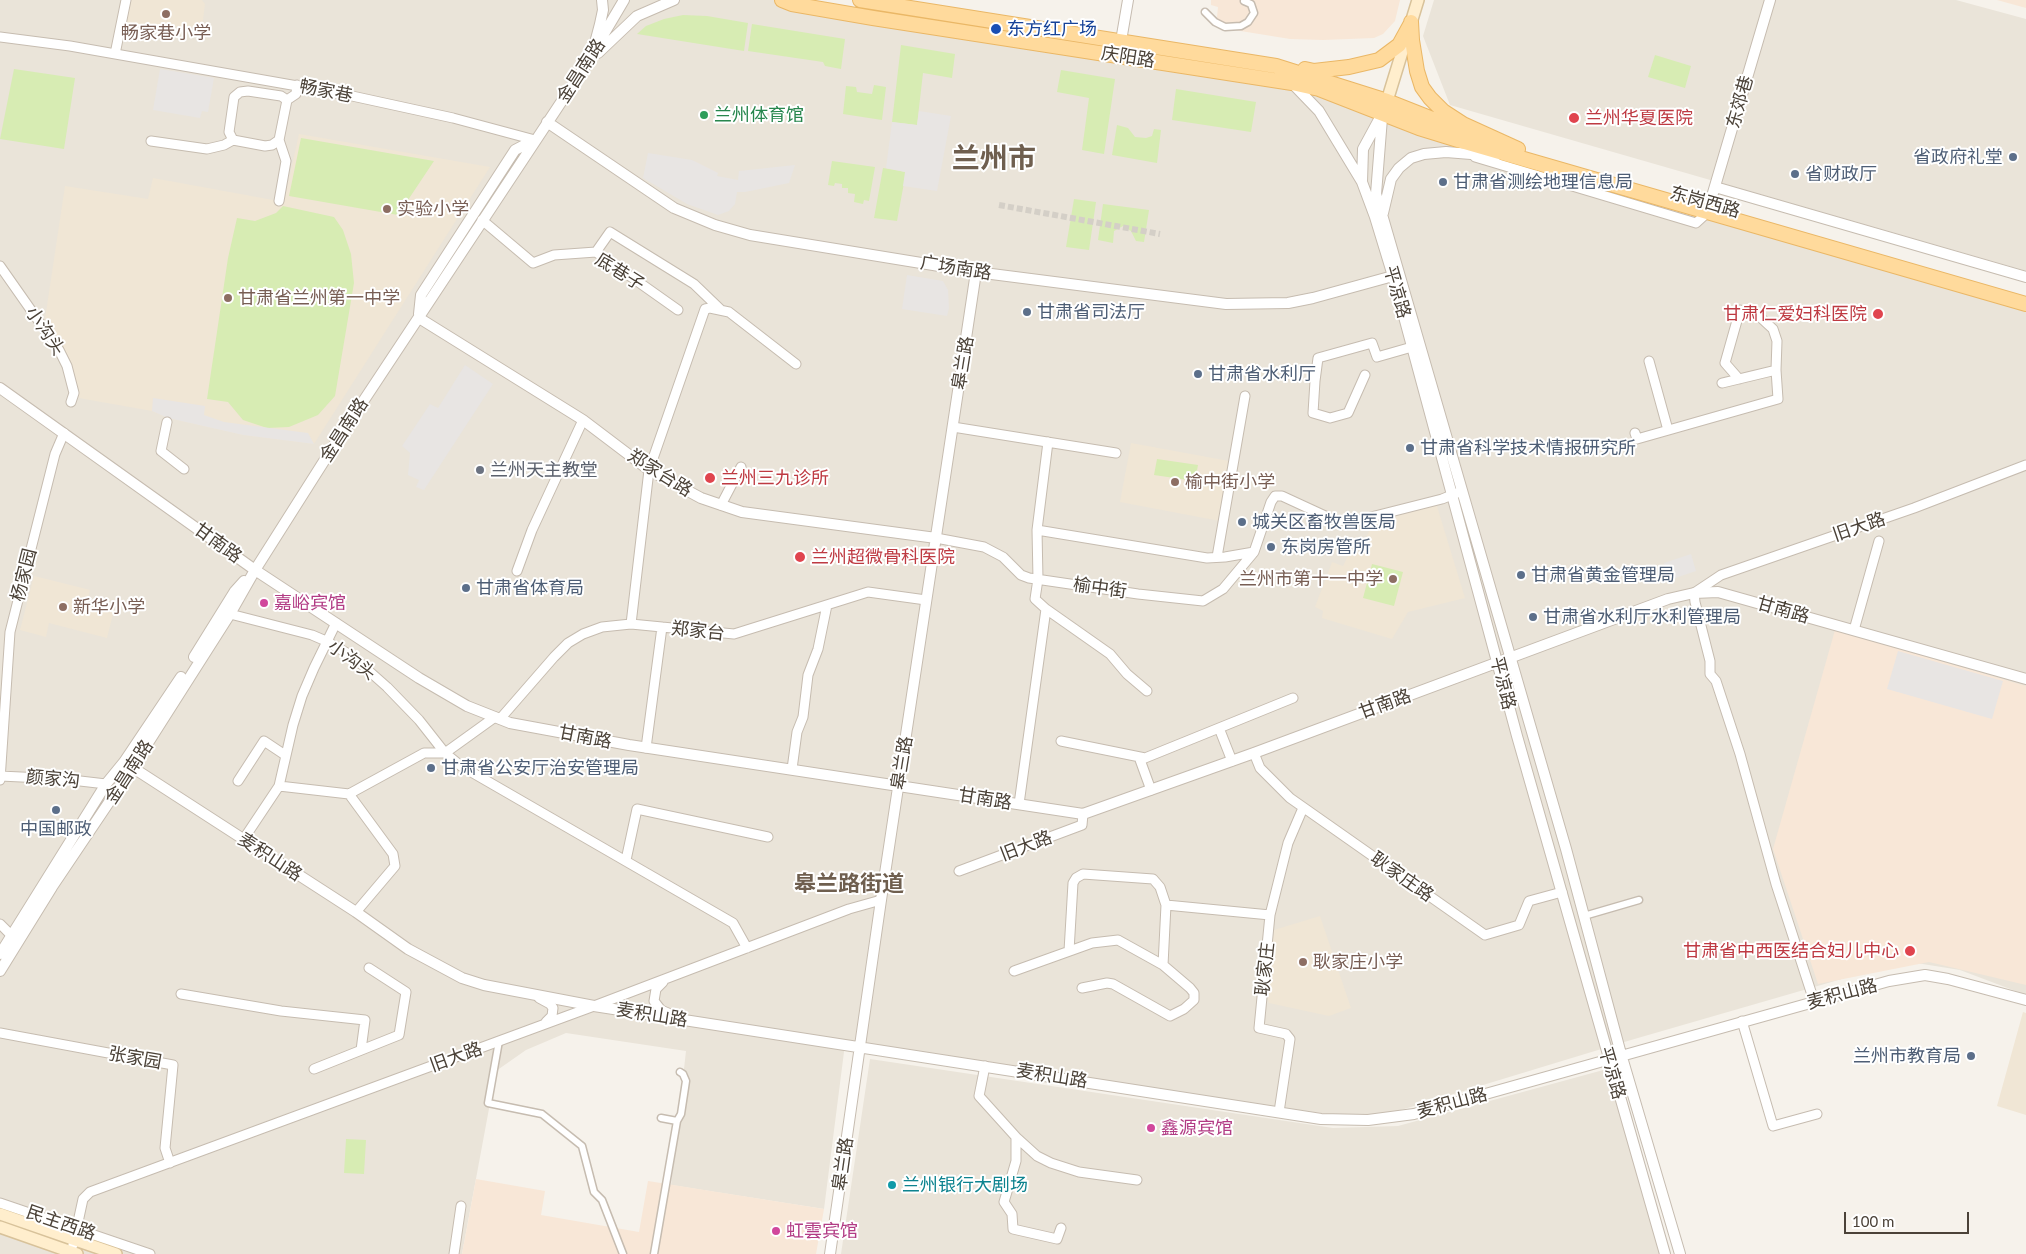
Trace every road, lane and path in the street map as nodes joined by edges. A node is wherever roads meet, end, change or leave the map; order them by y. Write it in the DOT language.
graph roads {
  1 [pos="126,0"];
  2 [pos="602,0"];
  3 [pos="624,0"];
  4 [pos="674,0"];
  5 [pos="782,0"];
  6 [pos="860,0"];
  7 [pos="1128,0"];
  8 [pos="1244,0"];
  9 [pos="1418,0"];
  10 [pos="1770,0"];
  11 [pos="910,4"];
  12 [pos="1205,12"];
  13 [pos="1412,22"];
  14 [pos="0,37"];
  15 [pos="1121,41"];
  16 [pos="115,54"];
  17 [pos="585,66"];
  18 [pos="1276,66"];
  19 [pos="1292,82"];
  20 [pos="297,86"];
  21 [pos="287,100"];
  22 [pos="1386,100"];
  23 [pos="1382,114"];
  24 [pos="547,122"];
  25 [pos="233,140"];
  26 [pos="279,140"];
  27 [pos="535,140"];
  28 [pos="151,141"];
  29 [pos="1517,153"];
  30 [pos="1463,154"];
  31 [pos="1362,182"];
  32 [pos="1715,187"];
  33 [pos="279,201"];
  34 [pos="1709,208"];
  35 [pos="1382,214"];
  36 [pos="482,220"];
  37 [pos="596,252"];
  38 [pos="0,266"];
  39 [pos="976,272"];
  40 [pos="1392,276"];
  41 [pos="2026,277"];
  42 [pos="2026,294"];
  43 [pos="2026,304"];
  44 [pos="678,310"];
  45 [pos="721,310"];
  46 [pos="419,318"];
  47 [pos="1412,348"];
  48 [pos="1649,361"];
  49 [pos="796,364"];
  50 [pos="1776,370"];
  51 [pos="1364,375"];
  52 [pos="1739,379"];
  53 [pos="1722,383"];
  54 [pos="0,388"];
  55 [pos="1246,396"];
  56 [pos="72,402"];
  57 [pos="583,420"];
  58 [pos="167,422"];
  59 [pos="953,427"];
  60 [pos="1668,430"];
  61 [pos="64,434"];
  62 [pos="1635,434"];
  63 [pos="1048,442"];
  64 [pos="1116,453"];
  65 [pos="2026,465"];
  66 [pos="741,466"];
  67 [pos="184,469"];
  68 [pos="649,470"];
  69 [pos="1457,493"];
  70 [pos="720,505"];
  71 [pos="1037,530"];
  72 [pos="936,538"];
  73 [pos="1879,541"];
  74 [pos="1254,552"];
  75 [pos="1217,557"];
  76 [pos="255,570"];
  77 [pos="517,571"];
  78 [pos="1038,579"];
  79 [pos="1694,593"];
  80 [pos="926,600"];
  81 [pos="827,605"];
  82 [pos="1046,610"];
  83 [pos="230,614"];
  84 [pos="336,623"];
  85 [pos="631,624"];
  86 [pos="662,627"];
  87 [pos="1854,630"];
  88 [pos="326,641"];
  89 [pos="1510,658"];
  90 [pos="1498,662"];
  91 [pos="2026,679"];
  92 [pos="1147,691"];
  93 [pos="1293,698"];
  94 [pos="498,718"];
  95 [pos="1219,728"];
  96 [pos="1061,741"];
  97 [pos="646,748"];
  98 [pos="444,753"];
  99 [pos="1254,753"];
  100 [pos="285,754"];
  101 [pos="1139,757"];
  102 [pos="1232,761"];
  103 [pos="128,765"];
  104 [pos="792,770"];
  105 [pos="0,776"];
  106 [pos="0,780"];
  107 [pos="238,781"];
  108 [pos="106,784"];
  109 [pos="898,785"];
  110 [pos="278,786"];
  111 [pos="1151,790"];
  112 [pos="349,794"];
  113 [pos="1019,804"];
  114 [pos="1303,808"];
  115 [pos="1083,814"];
  116 [pos="768,837"];
  117 [pos="244,840"];
  118 [pos="626,860"];
  119 [pos="959,871"];
  120 [pos="1562,892"];
  121 [pos="881,900"];
  122 [pos="1639,900"];
  123 [pos="1166,906"];
  124 [pos="356,912"];
  125 [pos="1270,915"];
  126 [pos="1584,916"];
  127 [pos="0,924"];
  128 [pos="12,936"];
  129 [pos="747,948"];
  130 [pos="1069,951"];
  131 [pos="0,954"];
  132 [pos="1163,965"];
  133 [pos="369,968"];
  134 [pos="0,971"];
  135 [pos="1014,971"];
  136 [pos="677,975"];
  137 [pos="1082,988"];
  138 [pos="522,993"];
  139 [pos="180,994"];
  140 [pos="2026,1000"];
  141 [pos="1814,1001"];
  142 [pos="594,1006"];
  143 [pos="690,1020"];
  144 [pos="1742,1021"];
  145 [pos="537,1027"];
  146 [pos="0,1033"];
  147 [pos="499,1041"];
  148 [pos="860,1046"];
  149 [pos="361,1050"];
  150 [pos="1622,1054"];
  151 [pos="1608,1058"];
  152 [pos="985,1066"];
  153 [pos="314,1069"];
  154 [pos="680,1072"];
  155 [pos="1279,1112"];
  156 [pos="1816,1114"];
  157 [pos="661,1118"];
  158 [pos="677,1121"];
  159 [pos="1016,1137"];
  160 [pos="170,1163"];
  161 [pos="1137,1180"];
  162 [pos="0,1203"];
  163 [pos="461,1206"];
  164 [pos="0,1214"];
  165 [pos="0,1228"];
  166 [pos="1061,1228"];
  167 [pos="76,1234"];
  168 [pos="74,1253"];
  169 [pos="116,1254"];
  170 [pos="150,1254"];
  171 [pos="454,1254"];
  172 [pos="623,1254"];
  173 [pos="654,1254"];
  174 [pos="830,1254"];
  175 [pos="1665,1254"];
  176 [pos="1680,1254"];
  1 -- 16 [label="street"];
  2 -- 17 [label="street"];
  3 -- 17 [label="street, 金昌南路"];
  4 -- 17 [label="street"];
  5 -- 19 [label="main road, 庆阳路"];
  6 -- 11 [label="main road, 庆阳路"];
  7 -- 15 [label="street"];
  8 -- 12 [label="street"];
  9 -- 13 [label="main road, 平凉路"];
  10 -- 32 [label="street, 东郊巷"];
  11 -- 15 [label="main road, 庆阳路"];
  13 -- 18 [label="main road"];
  13 -- 22 [label="main road, 平凉路"];
  13 -- 29 [label="main road"];
  14 -- 16 [label="street, 畅家巷"];
  15 -- 18 [label="main road, 庆阳路"];
  16 -- 20 [label="street, 畅家巷"];
  17 -- 24 [label="street, 金昌南路"];
  18 -- 22 [label="main road, 庆阳路"];
  19 -- 23 [label="main road, 庆阳路"];
  19 -- 31 [label="street"];
  20 -- 21 [label="street"];
  20 -- 27 [label="street, 畅家巷"];
  21 -- 25 [label="street"];
  21 -- 26 [label="street"];
  22 -- 23 [label="main road, 平凉路"];
  22 -- 29 [label="main road, 东岗西路"];
  23 -- 29 [label="main road, 东岗西路"];
  23 -- 31 [label="street, 平凉路"];
  23 -- 35 [label="street, 平凉路"];
  24 -- 27 [label="street, 金昌南路"];
  24 -- 39 [label="street, 广场南路"];
  25 -- 26 [label="street"];
  25 -- 28 [label="street"];
  26 -- 33 [label="street"];
  27 -- 36 [label="street, 金昌南路"];
  27 -- 46 [label="street, 金昌南路"];
  29 -- 30 [label="street"];
  29 -- 34 [label="main road, 东岗西路"];
  30 -- 34 [label="street, 东岗西路"];
  30 -- 35 [label="street"];
  31 -- 40 [label="street, 平凉路"];
  32 -- 34 [label="street, 东郊巷"];
  32 -- 41 [label="street"];
  34 -- 42 [label="main road, 东岗西路"];
  34 -- 43 [label="main road, 东岗西路"];
  35 -- 69 [label="street, 平凉路"];
  36 -- 37 [label="street, 底巷子"];
  36 -- 46 [label="street, 金昌南路"];
  37 -- 44 [label="street, 底巷子"];
  37 -- 45 [label="street"];
  38 -- 56 [label="street, 小沟头"];
  39 -- 40 [label="street, 广场南路"];
  39 -- 59 [label="street, 皋兰路"];
  40 -- 47 [label="street, 平凉路"];
  45 -- 49 [label="street"];
  45 -- 68 [label="street"];
  46 -- 57 [label="street, 郑家台路"];
  46 -- 76 [label="street, 金昌南路"];
  47 -- 51 [label="street"];
  47 -- 69 [label="street, 平凉路"];
  48 -- 60 [label="street"];
  50 -- 52 [label="street"];
  50 -- 52 [label="street"];
  50 -- 60 [label="street"];
  52 -- 53 [label="street"];
  54 -- 61 [label="street, 甘南路"];
  55 -- 75 [label="street"];
  57 -- 68 [label="street, 郑家台路"];
  57 -- 77 [label="street"];
  58 -- 67 [label="street"];
  59 -- 63 [label="street"];
  59 -- 72 [label="street, 皋兰路"];
  60 -- 62 [label="street"];
  61 -- 76 [label="street, 甘南路"];
  61 -- 105 [label="street, 杨家园"];
  63 -- 64 [label="street"];
  63 -- 71 [label="street"];
  65 -- 79 [label="street, 旧大路"];
  66 -- 70 [label="street"];
  68 -- 70 [label="street, 郑家台路"];
  68 -- 85 [label="street"];
  69 -- 74 [label="street, 榆中街"];
  69 -- 89 [label="street, 平凉路"];
  69 -- 90 [label="street, 平凉路"];
  70 -- 72 [label="street, 郑家台路"];
  71 -- 75 [label="street"];
  71 -- 78 [label="street"];
  72 -- 78 [label="street, 榆中街"];
  72 -- 80 [label="street, 皋兰路"];
  73 -- 87 [label="street"];
  74 -- 75 [label="street"];
  74 -- 78 [label="street, 榆中街"];
  76 -- 83 [label="street, 金昌南路"];
  76 -- 84 [label="street, 甘南路"];
  76 -- 103 [label="street, 金昌南路"];
  78 -- 82 [label="street"];
  79 -- 87 [label="street, 甘南路"];
  79 -- 89 [label="street, 甘南路"];
  79 -- 141 [label="street"];
  80 -- 81 [label="street, 郑家台"];
  80 -- 109 [label="street, 皋兰路"];
  81 -- 86 [label="street, 郑家台"];
  81 -- 104 [label="street"];
  82 -- 92 [label="street"];
  82 -- 113 [label="street"];
  83 -- 88 [label="street, 小沟头"];
  83 -- 103 [label="street, 金昌南路"];
  84 -- 88 [label="street"];
  84 -- 94 [label="street, 甘南路"];
  85 -- 86 [label="street, 郑家台"];
  85 -- 94 [label="street, 郑家台"];
  86 -- 97 [label="street"];
  87 -- 91 [label="street, 甘南路"];
  88 -- 98 [label="street, 小沟头"];
  88 -- 100 [label="street"];
  89 -- 90 [label="street, 甘南路"];
  89 -- 126 [label="street, 平凉路"];
  90 -- 99 [label="street, 甘南路"];
  90 -- 120 [label="street, 平凉路"];
  93 -- 95 [label="street"];
  94 -- 97 [label="street, 甘南路"];
  94 -- 98 [label="street, 郑家台"];
  95 -- 101 [label="street"];
  95 -- 102 [label="street"];
  96 -- 101 [label="street"];
  97 -- 104 [label="street, 甘南路"];
  98 -- 112 [label="street"];
  98 -- 118 [label="street, 小沟头"];
  99 -- 102 [label="street, 甘南路"];
  99 -- 114 [label="street, 耿家庄路"];
  100 -- 107 [label="street"];
  100 -- 110 [label="street"];
  101 -- 111 [label="street"];
  102 -- 111 [label="street, 甘南路"];
  103 -- 108 [label="street, 金昌南路"];
  103 -- 117 [label="street, 麦积山路"];
  103 -- 134 [label="street, 金昌南路"];
  104 -- 109 [label="street, 甘南路"];
  105 -- 106 [label="street, 杨家园"];
  105 -- 108 [label="street, 颜家沟"];
  108 -- 128 [label="street, 金昌南路"];
  109 -- 113 [label="street, 甘南路"];
  109 -- 121 [label="street, 皋兰路"];
  110 -- 112 [label="street"];
  110 -- 117 [label="street"];
  111 -- 115 [label="street, 甘南路"];
  112 -- 124 [label="street"];
  113 -- 115 [label="street, 甘南路"];
  114 -- 120 [label="street, 耿家庄路"];
  114 -- 125 [label="street, 耿家庄"];
  115 -- 119 [label="street, 旧大路"];
  116 -- 118 [label="street"];
  117 -- 124 [label="street, 麦积山路"];
  118 -- 129 [label="street, 小沟头"];
  120 -- 151 [label="street, 平凉路"];
  121 -- 129 [label="street, 旧大路"];
  121 -- 148 [label="street, 皋兰路"];
  122 -- 126 [label="street"];
  123 -- 125 [label="street"];
  123 -- 130 [label="street"];
  123 -- 132 [label="street"];
  124 -- 138 [label="street, 麦积山路"];
  125 -- 155 [label="street, 耿家庄"];
  126 -- 150 [label="street, 平凉路"];
  127 -- 128 [label="street"];
  128 -- 131 [label="street, 金昌南路"];
  129 -- 136 [label="street, 旧大路"];
  130 -- 132 [label="street"];
  130 -- 135 [label="street"];
  132 -- 137 [label="street"];
  133 -- 149 [label="street"];
  136 -- 142 [label="street, 旧大路"];
  136 -- 143 [label="street"];
  138 -- 142 [label="street, 麦积山路"];
  138 -- 145 [label="street"];
  139 -- 149 [label="street"];
  140 -- 141 [label="street, 麦积山路"];
  141 -- 144 [label="street, 麦积山路"];
  142 -- 143 [label="street, 麦积山路"];
  142 -- 145 [label="street, 旧大路"];
  143 -- 148 [label="street, 麦积山路"];
  144 -- 150 [label="street, 麦积山路"];
  144 -- 156 [label="street"];
  145 -- 147 [label="street, 旧大路"];
  146 -- 160 [label="street, 张家园"];
  147 -- 160 [label="street, 旧大路"];
  147 -- 172 [label="street"];
  148 -- 152 [label="street, 麦积山路"];
  148 -- 174 [label="street, 皋兰路"];
  149 -- 153 [label="street"];
  150 -- 151 [label="street, 麦积山路"];
  150 -- 176 [label="street, 平凉路"];
  151 -- 155 [label="street, 麦积山路"];
  151 -- 175 [label="street, 平凉路"];
  152 -- 155 [label="street, 麦积山路"];
  152 -- 159 [label="street"];
  154 -- 158 [label="street"];
  157 -- 158 [label="street"];
  158 -- 173 [label="street"];
  159 -- 161 [label="street"];
  159 -- 166 [label="street"];
  160 -- 167 [label="street, 旧大路"];
  162 -- 167 [label="street, 民主西路"];
  163 -- 171 [label="street"];
  164 -- 167 [label="main road, 民主西路"];
  165 -- 168 [label="main road, 民主西路"];
  167 -- 168 [label="street, 旧大路"];
  167 -- 169 [label="main road, 民主西路"];
  167 -- 170 [label="street, 民主西路"];
}
